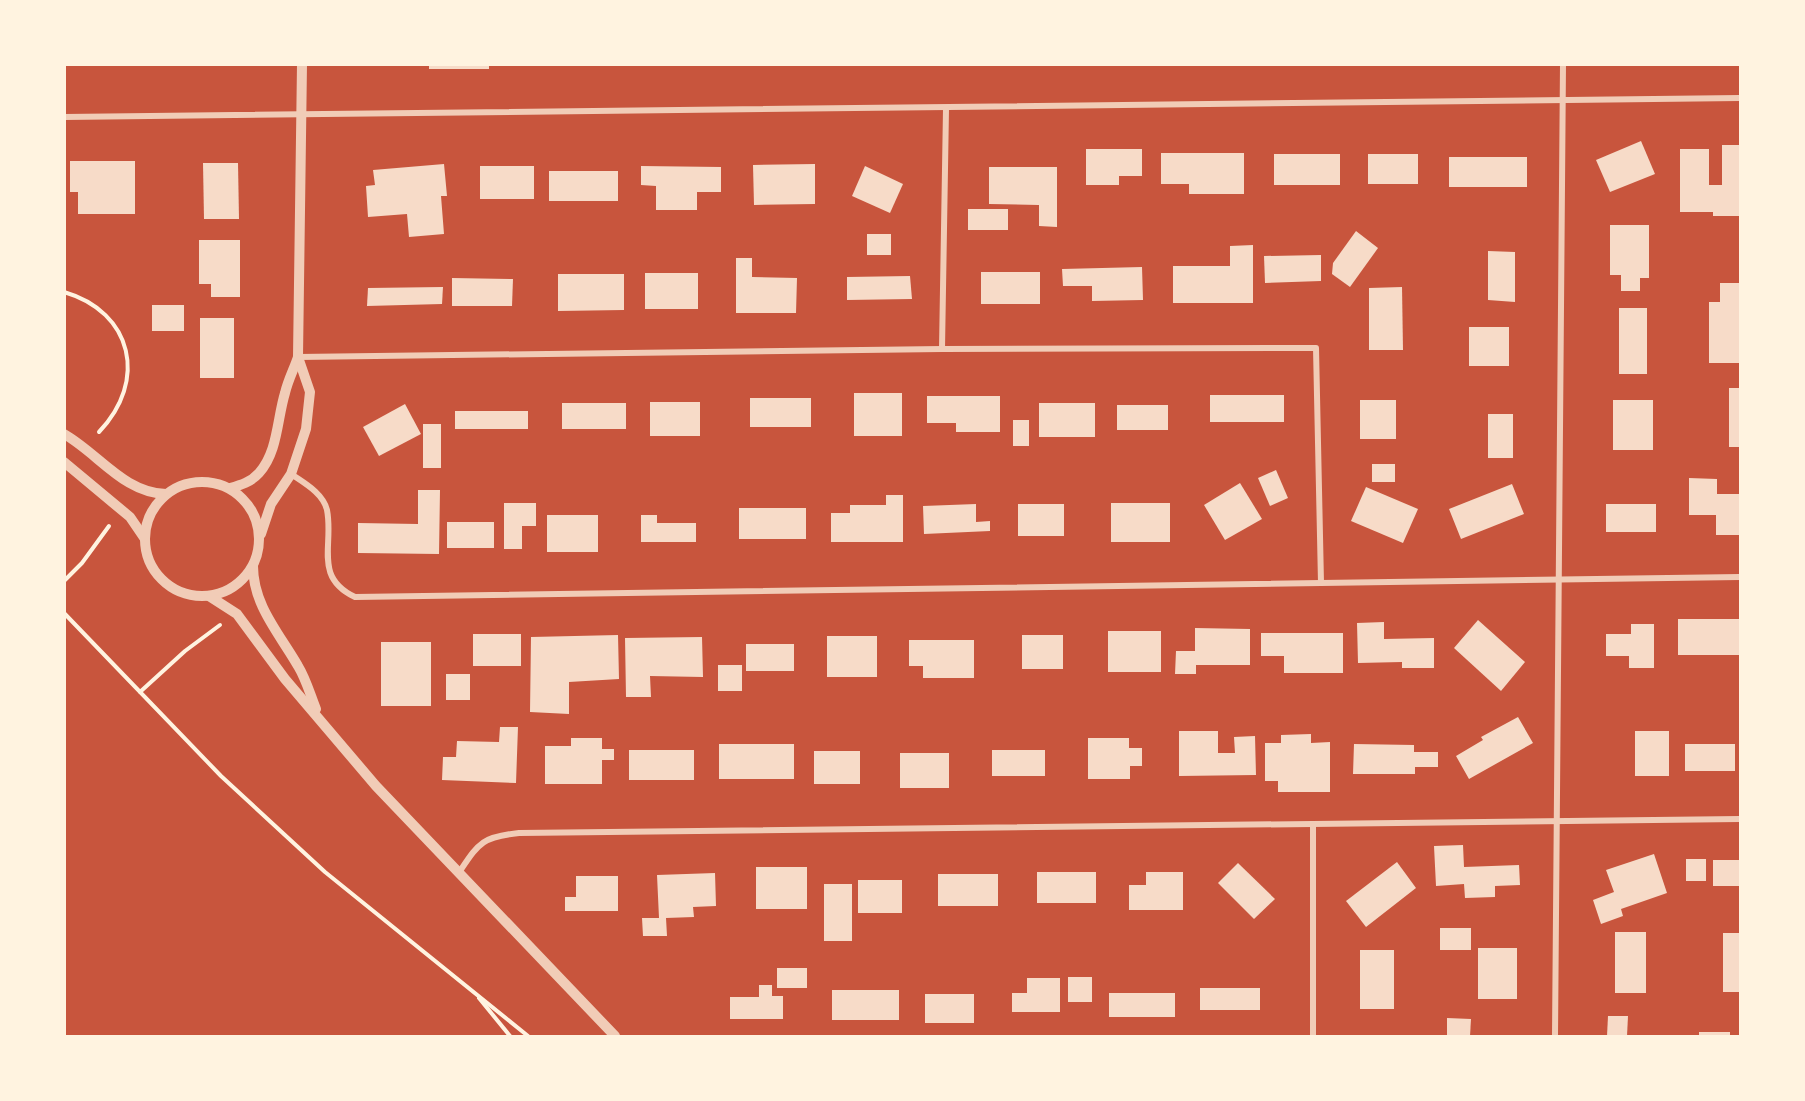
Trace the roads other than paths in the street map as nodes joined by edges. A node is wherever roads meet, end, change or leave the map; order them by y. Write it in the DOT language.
graph roads {
  1 [pos="302,64"];
  2 [pos="1563,64"];
  3 [pos="1740,98"];
  4 [pos="1563,101"];
  5 [pos="946,109"];
  6 [pos="302,116"];
  7 [pos="64,117"];
  8 [pos="942,349"];
  9 [pos="298,357"];
  10 [pos="64,434"];
  11 [pos="64,462"];
  12 [pos="291,474"];
  13 [pos="230,488"];
  14 [pos="166,494"];
  15 [pos="260,537"];
  16 [pos="145,539"];
  17 [pos="254,564"];
  18 [pos="1740,577"];
  19 [pos="1560,581"];
  20 [pos="1321,583"];
  21 [pos="209,596"];
  22 [pos="318,714"];
  23 [pos="1740,819"];
  24 [pos="1556,822"];
  25 [pos="1313,824"];
  26 [pos="458,874"];
  27 [pos="615,1036"];
  28 [pos="1313,1036"];
  29 [pos="1555,1036"];
  1 -- 6 [label="street"];
  2 -- 4 [label="street"];
  3 -- 4 [label="street"];
  4 -- 5 [label="street"];
  4 -- 19 [label="street"];
  5 -- 6 [label="street"];
  5 -- 8 [label="street"];
  6 -- 7 [label="street"];
  6 -- 9 [label="street"];
  8 -- 9 [label="street"];
  8 -- 20 [label="street"];
  9 -- 12 [label="street"];
  9 -- 13 [label="street"];
  10 -- 14 [label="street"];
  11 -- 16 [label="street"];
  12 -- 15 [label="street"];
  12 -- 20 [label="street"];
  13 -- 14 [label="street"];
  13 -- 15 [label="street"];
  14 -- 16 [label="street"];
  15 -- 17 [label="street"];
  16 -- 21 [label="street"];
  17 -- 21 [label="street"];
  17 -- 22 [label="street"];
  18 -- 19 [label="street"];
  19 -- 20 [label="street"];
  19 -- 24 [label="street"];
  21 -- 22 [label="street"];
  22 -- 26 [label="street"];
  23 -- 24 [label="street"];
  24 -- 25 [label="street"];
  24 -- 29 [label="street"];
  25 -- 26 [label="street"];
  25 -- 28 [label="street"];
  26 -- 27 [label="street"];
}
